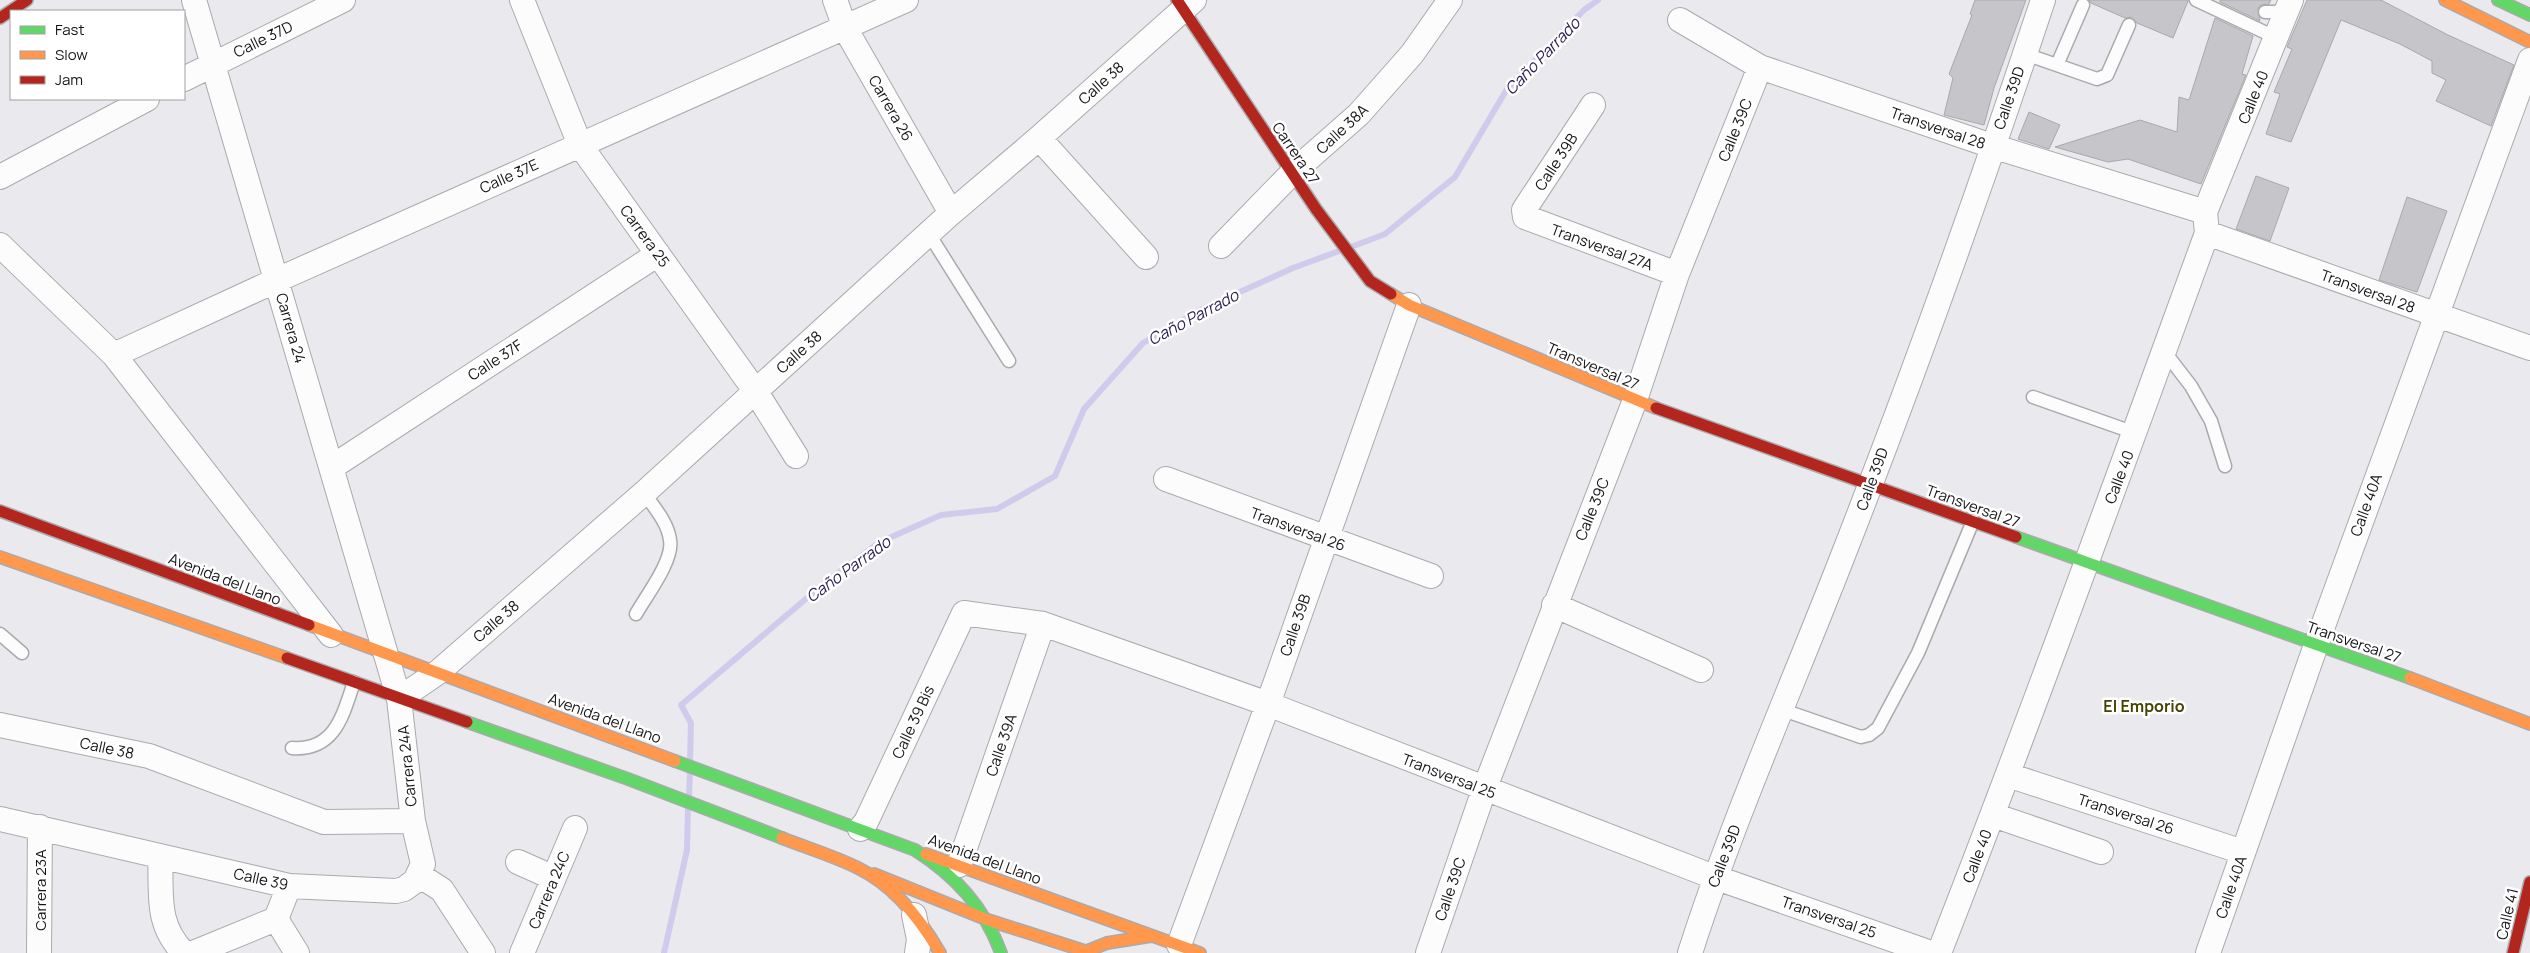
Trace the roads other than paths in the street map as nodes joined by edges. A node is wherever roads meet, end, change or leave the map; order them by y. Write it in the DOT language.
graph roads {
  1 [pos="27,0"];
  2 [pos="194,0"];
  3 [pos="343,0"];
  4 [pos="522,0"];
  5 [pos="835,0"];
  6 [pos="906,0"];
  7 [pos="1450,0"];
  8 [pos="2043,0"];
  9 [pos="2196,0"];
  10 [pos="2445,0"];
  11 [pos="2498,0"];
  12 [pos="2290,2"];
  13 [pos="1184,4"];
  14 [pos="2083,5"];
  15 [pos="12,10"];
  16 [pos="2265,12"];
  17 [pos="2530,15"];
  18 [pos="1680,20"];
  19 [pos="2129,26"];
  20 [pos="845,28"];
  21 [pos="2277,38"];
  22 [pos="2530,42"];
  23 [pos="2025,54"];
  24 [pos="2530,60"];
  25 [pos="213,64"];
  26 [pos="2057,65"];
  27 [pos="1760,67"];
  28 [pos="185,78"];
  29 [pos="145,100"];
  30 [pos="1593,105"];
  31 [pos="1040,138"];
  32 [pos="580,145"];
  33 [pos="1992,146"];
  34 [pos="1292,173"];
  35 [pos="0,177"];
  36 [pos="951,213"];
  37 [pos="1526,219"];
  38 [pos="2206,223"];
  39 [pos="929,234"];
  40 [pos="0,245"];
  41 [pos="1221,246"];
  42 [pos="658,254"];
  43 [pos="1146,257"];
  44 [pos="1677,274"];
  45 [pos="277,280"];
  46 [pos="1409,305"];
  47 [pos="2435,315"];
  48 [pos="2530,348"];
  49 [pos="2164,351"];
  50 [pos="114,355"];
  51 [pos="1009,361"];
  52 [pos="756,392"];
  53 [pos="2033,397"];
  54 [pos="1635,400"];
  55 [pos="2135,434"];
  56 [pos="796,456"];
  57 [pos="2225,466"];
  58 [pos="332,467"];
  59 [pos="1166,480"];
  60 [pos="1871,485"];
  61 [pos="644,493"];
  62 [pos="0,511"];
  63 [pos="1973,521"];
  64 [pos="1324,539"];
  65 [pos="0,557"];
  66 [pos="2086,564"];
  67 [pos="1431,576"];
  68 [pos="1554,605"];
  69 [pos="964,613"];
  70 [pos="636,614"];
  71 [pos="1043,624"];
  72 [pos="0,634"];
  73 [pos="331,635"];
  74 [pos="2316,645"];
  75 [pos="22,653"];
  76 [pos="388,656"];
  77 [pos="1701,670"];
  78 [pos="437,673"];
  79 [pos="354,682"];
  80 [pos="400,699"];
  81 [pos="1268,704"];
  82 [pos="1783,710"];
  83 [pos="2530,724"];
  84 [pos="0,725"];
  85 [pos="292,748"];
  86 [pos="2008,775"];
  87 [pos="1484,790"];
  88 [pos="1993,814"];
  89 [pos="0,819"];
  90 [pos="413,822"];
  91 [pos="40,827"];
  92 [pos="575,828"];
  93 [pos="860,829"];
  94 [pos="915,850"];
  95 [pos="2101,852"];
  96 [pos="2243,852"];
  97 [pos="160,856"];
  98 [pos="518,862"];
  99 [pos="959,865"];
  100 [pos="859,868"];
  101 [pos="419,875"];
  102 [pos="1714,877"];
  103 [pos="554,878"];
  104 [pos="2530,882"];
  105 [pos="289,886"];
  106 [pos="914,915"];
  107 [pos="276,919"];
  108 [pos="988,920"];
  109 [pos="1151,936"];
  110 [pos="1190,949"];
  111 [pos="1086,952"];
  112 [pos="39,953"];
  113 [pos="184,953"];
  114 [pos="193,953"];
  115 [pos="297,953"];
  116 [pos="483,953"];
  117 [pos="522,953"];
  118 [pos="917,953"];
  119 [pos="940,953"];
  120 [pos="1002,953"];
  121 [pos="1428,953"];
  122 [pos="1690,953"];
  123 [pos="1931,953"];
  124 [pos="1939,953"];
  125 [pos="2208,953"];
  126 [pos="2513,953"];
  1 -- 15 [label="main road"];
  2 -- 25 [label="street, Carrera 24"];
  3 -- 25 [label="street, Calle 37D"];
  4 -- 32 [label="street, Carrera 25"];
  5 -- 20 [label="street, Carrera 26"];
  6 -- 20 [label="street, Calle 37E"];
  7 -- 34 [label="street, Calle 38A"];
  8 -- 23 [label="street, Calle 39D"];
  9 -- 21 [label="lane"];
  10 -- 22 [label="main road"];
  11 -- 17 [label="main road"];
  12 -- 16 [label="lane"];
  12 -- 21 [label="street, Calle 40"];
  13 -- 31 [label="street, Calle 38"];
  13 -- 34 [label="main road, Carrera 27"];
  14 -- 26 [label="lane"];
  18 -- 27 [label="street, Transversal 28"];
  19 -- 26 [label="lane"];
  20 -- 32 [label="street, Calle 37E"];
  20 -- 36 [label="street, Carrera 26"];
  21 -- 38 [label="street, Calle 40"];
  23 -- 26 [label="lane"];
  23 -- 33 [label="street, Calle 39D"];
  24 -- 47 [label="street, Calle 40A"];
  25 -- 28 [label="street, Calle 37D"];
  25 -- 45 [label="street, Carrera 24"];
  27 -- 33 [label="street, Transversal 28"];
  27 -- 44 [label="street, Calle 39C"];
  29 -- 35 [label="street"];
  30 -- 37 [label="street, Calle 39B"];
  31 -- 36 [label="street, Calle 38"];
  31 -- 43 [label="street"];
  32 -- 42 [label="street, Carrera 25"];
  32 -- 45 [label="street, Calle 37E"];
  33 -- 38 [label="street, Transversal 28"];
  33 -- 60 [label="street, Calle 39D"];
  34 -- 41 [label="street, Calle 38A"];
  34 -- 46 [label="main road, Carrera 27"];
  36 -- 39 [label="street, Calle 38"];
  37 -- 44 [label="street, Transversal 27A"];
  38 -- 47 [label="street, Transversal 28"];
  38 -- 49 [label="street, Calle 40"];
  39 -- 51 [label="lane"];
  39 -- 52 [label="street, Calle 38"];
  40 -- 50 [label="street"];
  42 -- 52 [label="street, Carrera 25"];
  42 -- 58 [label="street, Calle 37F"];
  44 -- 54 [label="street, Calle 39C"];
  45 -- 50 [label="street, Calle 37E"];
  45 -- 58 [label="street, Carrera 24"];
  46 -- 54 [label="main road, Transversal 27"];
  46 -- 64 [label="street, Calle 39B"];
  47 -- 48 [label="street, Transversal 28"];
  47 -- 74 [label="street, Calle 40A"];
  49 -- 55 [label="street, Calle 40"];
  49 -- 57 [label="lane"];
  50 -- 73 [label="street"];
  52 -- 56 [label="street, Carrera 25"];
  52 -- 61 [label="street, Calle 38"];
  53 -- 55 [label="lane"];
  54 -- 60 [label="main road, Transversal 27"];
  54 -- 68 [label="street, Calle 39C"];
  55 -- 66 [label="street, Calle 40"];
  58 -- 76 [label="street, Carrera 24"];
  59 -- 64 [label="street, Transversal 26"];
  60 -- 63 [label="main road, Transversal 27"];
  60 -- 82 [label="street, Calle 39D"];
  61 -- 70 [label="lane"];
  61 -- 78 [label="street, Calle 38"];
  62 -- 73 [label="main road, Avenida del Llano"];
  63 -- 66 [label="main road, Transversal 27"];
  63 -- 82 [label="lane"];
  64 -- 67 [label="street, Transversal 26"];
  64 -- 81 [label="street, Calle 39B"];
  65 -- 79 [label="main road"];
  66 -- 74 [label="main road, Transversal 27"];
  66 -- 86 [label="street, Calle 40"];
  68 -- 77 [label="street"];
  68 -- 87 [label="street, Calle 39C"];
  69 -- 71 [label="street, Transversal 25"];
  69 -- 93 [label="street, Calle 39 Bis"];
  71 -- 81 [label="street, Transversal 25"];
  71 -- 99 [label="street, Calle 39A"];
  72 -- 75 [label="lane"];
  73 -- 76 [label="main road, Avenida del Llano"];
  74 -- 83 [label="main road, Transversal 27"];
  74 -- 96 [label="street, Calle 40A"];
  76 -- 78 [label="main road, Avenida del Llano"];
  76 -- 80 [label="street, Carrera 24A"];
  78 -- 80 [label="street, Calle 38"];
  78 -- 93 [label="main road, Avenida del Llano"];
  79 -- 80 [label="main road"];
  79 -- 85 [label="lane"];
  80 -- 90 [label="street, Carrera 24A"];
  80 -- 100 [label="main road"];
  81 -- 87 [label="street, Transversal 25"];
  81 -- 110 [label="street, Calle 39B"];
  82 -- 102 [label="street, Calle 39D"];
  84 -- 90 [label="street, Calle 38"];
  86 -- 88 [label="street, Calle 40"];
  86 -- 96 [label="street, Transversal 26"];
  87 -- 102 [label="street, Transversal 25"];
  87 -- 121 [label="street, Calle 39C"];
  88 -- 95 [label="street"];
  88 -- 124 [label="street, Calle 40"];
  89 -- 91 [label="street, Calle 39"];
  90 -- 101 [label="street, Carrera 24A"];
  91 -- 97 [label="street, Calle 39"];
  91 -- 112 [label="street, Carrera 23A"];
  92 -- 103 [label="street, Carrera 24C"];
  93 -- 94 [label="main road, Avenida del Llano"];
  94 -- 99 [label="main road, Avenida del Llano"];
  94 -- 108 [label="main road"];
  96 -- 125 [label="street, Calle 40A"];
  97 -- 105 [label="street, Calle 39"];
  97 -- 113 [label="street"];
  98 -- 103 [label="street"];
  99 -- 109 [label="main road, Avenida del Llano"];
  100 -- 106 [label="main road"];
  100 -- 108 [label="main road"];
  101 -- 105 [label="street, Calle 39"];
  101 -- 116 [label="street"];
  102 -- 122 [label="street, Calle 39D"];
  102 -- 123 [label="street, Transversal 25"];
  103 -- 117 [label="street, Carrera 24C"];
  104 -- 126 [label="main road, Calle 41"];
  105 -- 107 [label="street"];
  106 -- 118 [label="street"];
  106 -- 119 [label="main road"];
  107 -- 114 [label="street"];
  107 -- 115 [label="street"];
  108 -- 111 [label="main road"];
  108 -- 120 [label="main road"];
  109 -- 110 [label="main road, Avenida del Llano"];
  109 -- 111 [label="main road"];
}
